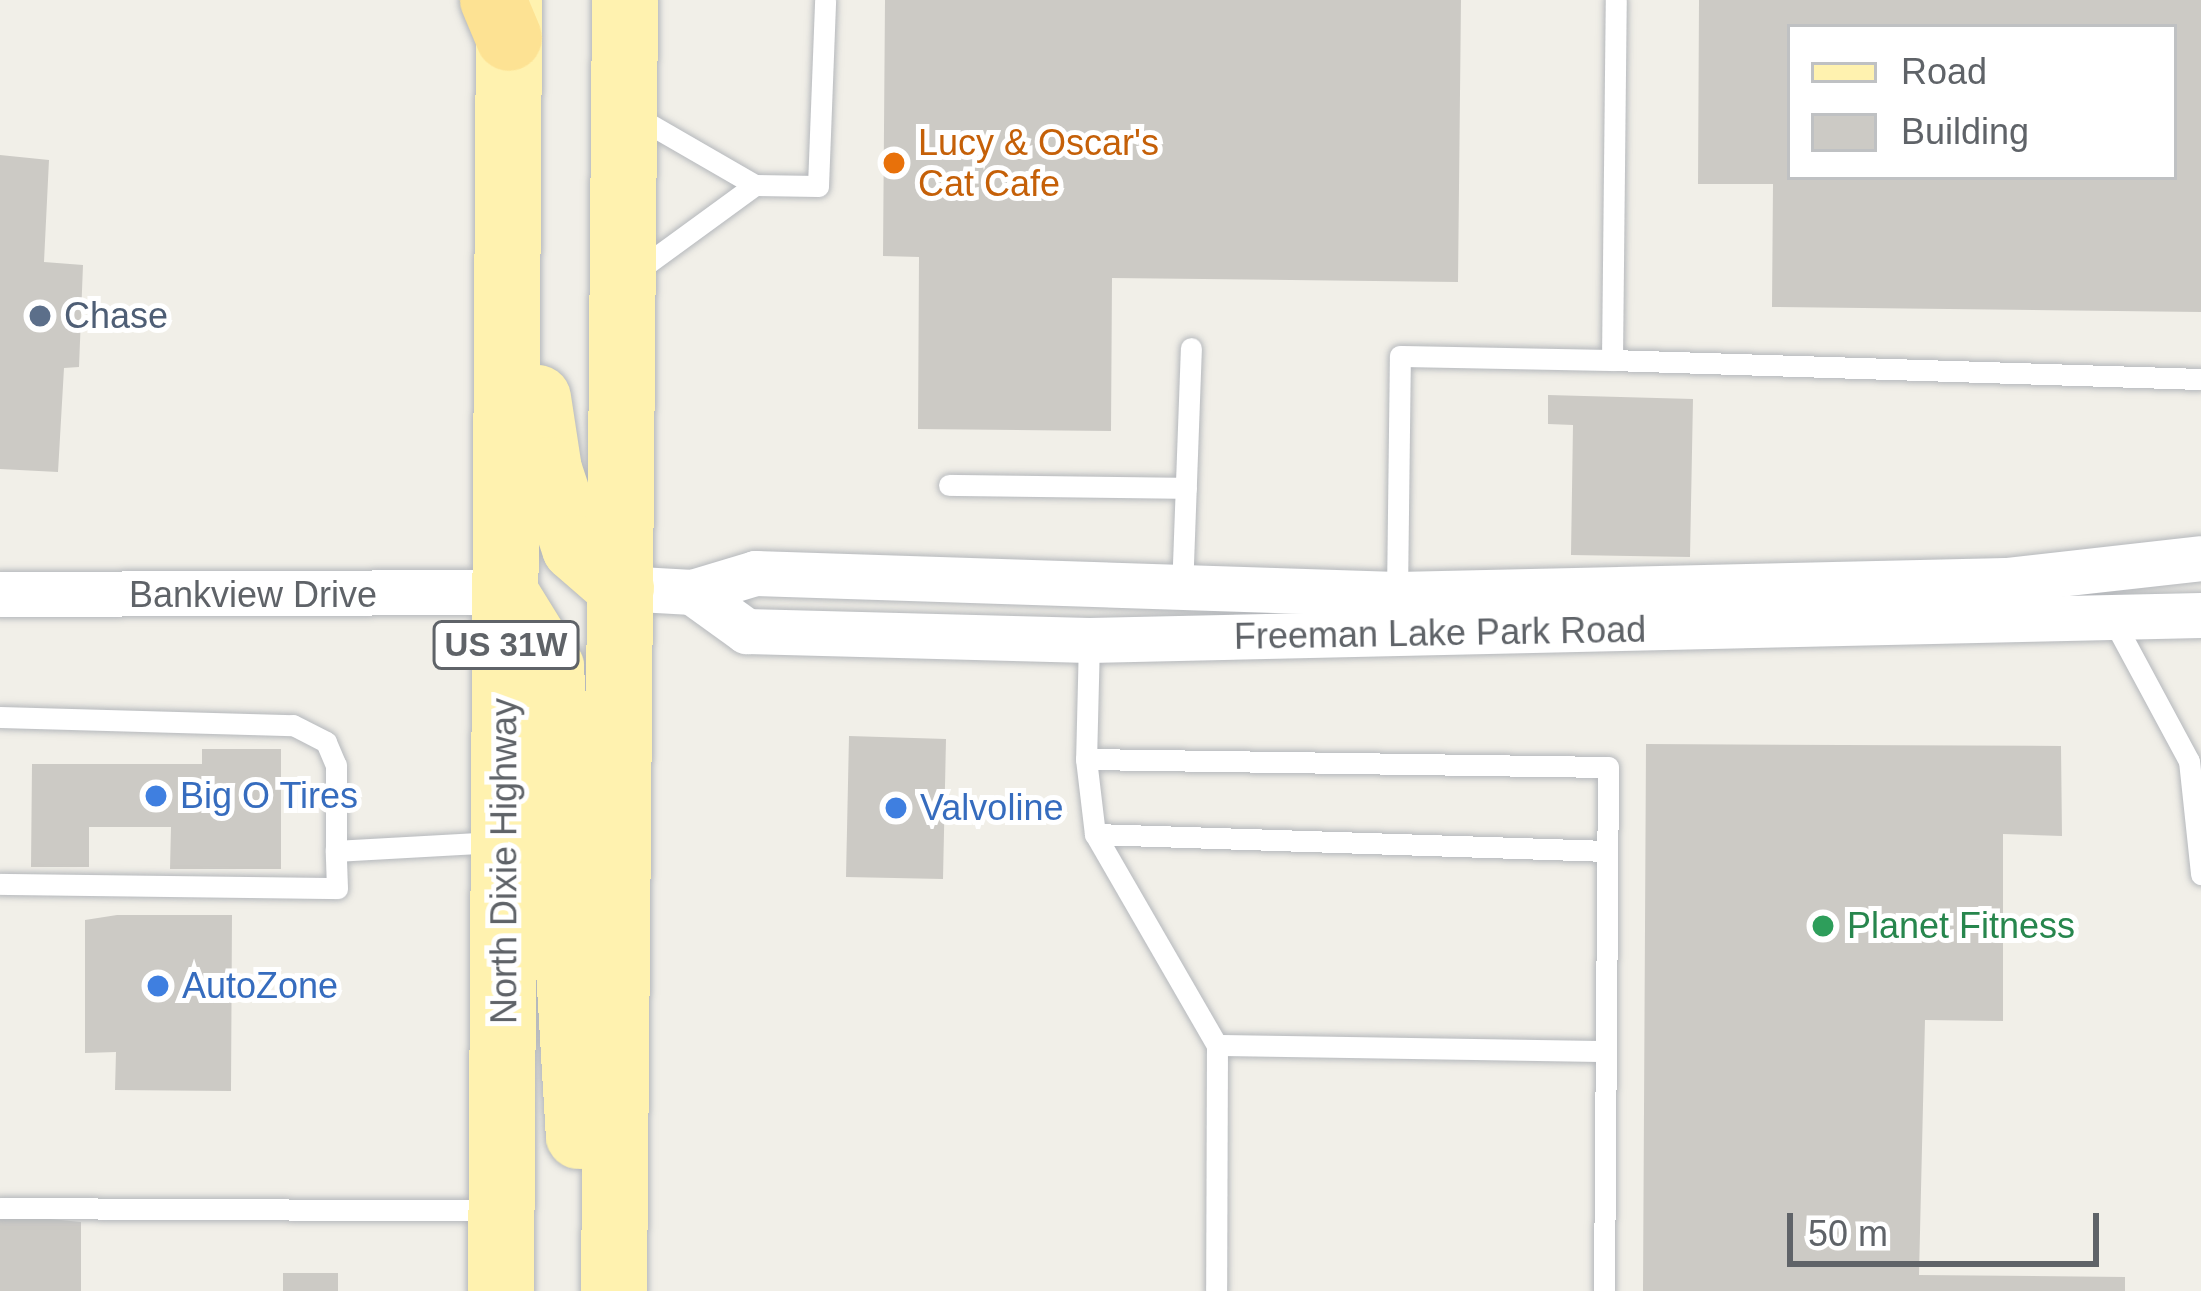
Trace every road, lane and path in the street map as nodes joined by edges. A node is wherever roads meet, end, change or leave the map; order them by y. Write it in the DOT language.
graph roads {
  1 [pos="625,0"];
  2 [pos="825,0"];
  3 [pos="1616,0"];
  4 [pos="505,25"];
  5 [pos="624,110"];
  6 [pos="754,185"];
  7 [pos="623,282"];
  8 [pos="1191,348"];
  9 [pos="1612,360"];
  10 [pos="2201,379"];
  11 [pos="949,485"];
  12 [pos="1186,488"];
  13 [pos="2201,558"];
  14 [pos="621,588"];
  15 [pos="1181,591"];
  16 [pos="506,592"];
  17 [pos="692,592"];
  18 [pos="0,594"];
  19 [pos="1397,595"];
  20 [pos="2201,615"];
  21 [pos="2114,620"];
  22 [pos="1089,640"];
  23 [pos="0,717"];
  24 [pos="1086,759"];
  25 [pos="1095,834"];
  26 [pos="505,841"];
  27 [pos="336,851"];
  28 [pos="1607,851"];
  29 [pos="2201,874"];
  30 [pos="0,884"];
  31 [pos="502,1038"];
  32 [pos="1217,1045"];
  33 [pos="1605,1051"];
  34 [pos="615,1179"];
  35 [pos="0,1208"];
  36 [pos="502,1211"];
  37 [pos="501,1291"];
  38 [pos="532,1291"];
  39 [pos="614,1291"];
  40 [pos="1216,1291"];
  41 [pos="1604,1291"];
  1 -- 5 [label="main road, US 31W"];
  2 -- 6 [label="lane"];
  3 -- 9 [label="lane"];
  4 -- 14 [label="main road"];
  4 -- 16 [label="main road, North Dixie Highway / US 31W"];
  5 -- 6 [label="lane"];
  5 -- 7 [label="main road, US 31W"];
  6 -- 7 [label="lane"];
  7 -- 14 [label="main road, US 31W"];
  8 -- 12 [label="lane"];
  9 -- 10 [label="lane"];
  9 -- 19 [label="lane"];
  11 -- 12 [label="lane"];
  12 -- 15 [label="lane"];
  13 -- 19 [label="street, Freeman Lake Park Road"];
  14 -- 17 [label="street, Freeman Lake Park Road"];
  14 -- 34 [label="main road, US 31W"];
  15 -- 17 [label="street, Freeman Lake Park Road"];
  15 -- 19 [label="street, Freeman Lake Park Road"];
  16 -- 18 [label="street, Bankview Drive"];
  16 -- 26 [label="main road, North Dixie Highway / US 31W"];
  16 -- 34 [label="main road"];
  17 -- 22 [label="street, Freeman Lake Park Road"];
  20 -- 21 [label="street, Freeman Lake Park Road"];
  21 -- 22 [label="street, Freeman Lake Park Road"];
  21 -- 29 [label="lane"];
  22 -- 24 [label="lane"];
  23 -- 27 [label="lane"];
  24 -- 25 [label="lane"];
  24 -- 28 [label="lane"];
  25 -- 28 [label="lane"];
  25 -- 32 [label="lane"];
  26 -- 27 [label="lane"];
  26 -- 31 [label="main road, North Dixie Highway / US 31W"];
  27 -- 30 [label="lane"];
  28 -- 33 [label="lane"];
  31 -- 36 [label="main road, North Dixie Highway / US 31W"];
  31 -- 38 [label="main road"];
  32 -- 33 [label="lane"];
  32 -- 40 [label="lane"];
  33 -- 41 [label="lane"];
  34 -- 39 [label="main road, US 31W"];
  35 -- 36 [label="lane"];
  36 -- 37 [label="main road, North Dixie Highway / US 31W"];
}
